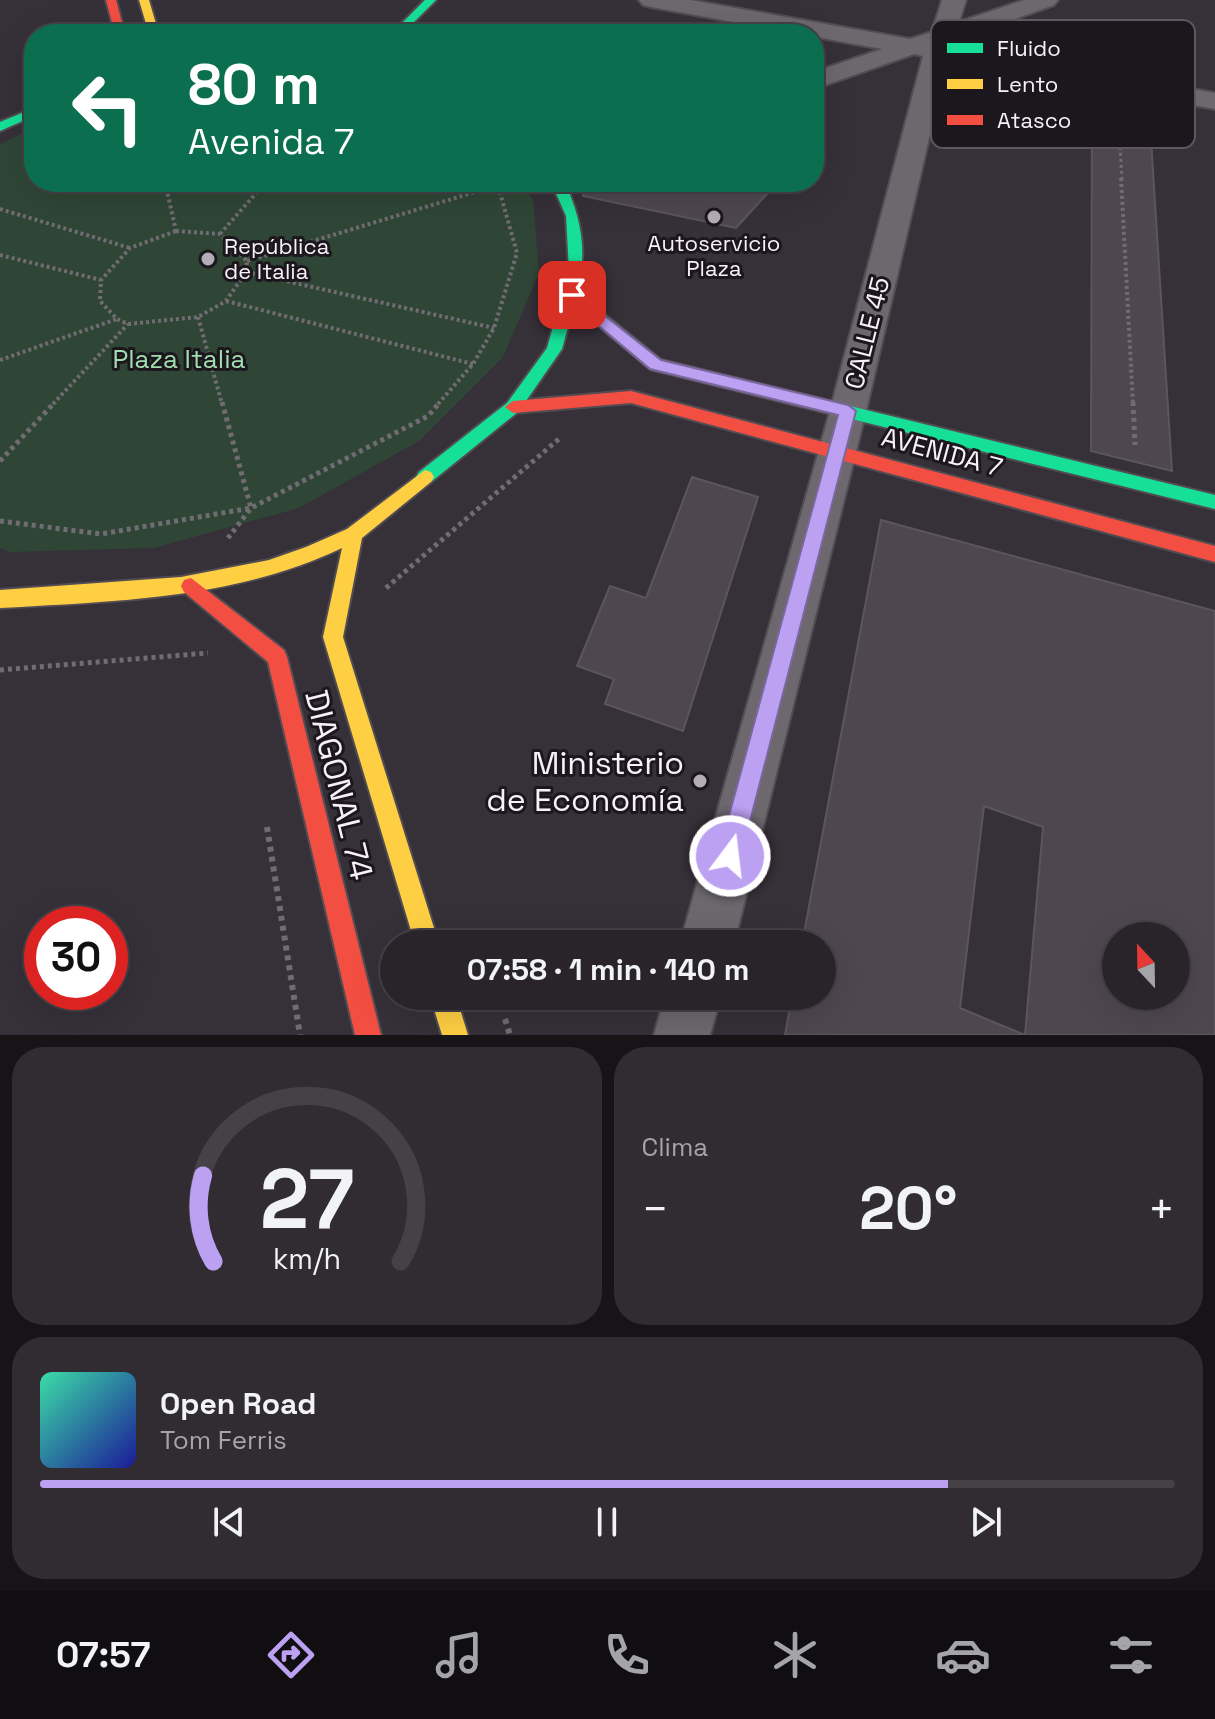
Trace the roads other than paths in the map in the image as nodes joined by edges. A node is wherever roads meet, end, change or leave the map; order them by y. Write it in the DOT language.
graph roads {
  1 [pos="111,0"];
  2 [pos="144,0"];
  3 [pos="431,0"];
  4 [pos="651,0"];
  5 [pos="954,0"];
  6 [pos="1046,0"];
  7 [pos="944,20"];
  8 [pos="995,20"];
  9 [pos="117,24"];
  10 [pos="151,24"];
  11 [pos="406,24"];
  12 [pos="800,24"];
  13 [pos="824,28"];
  14 [pos="931,45"];
  15 [pos="824,78"];
  16 [pos="1195,97"];
  17 [pos="1215,101"];
  18 [pos="24,116"];
  19 [pos="0,127"];
  20 [pos="562,192"];
  21 [pos="572,295"];
  22 [pos="513,407"];
  23 [pos="842,431"];
  24 [pos="1215,502"];
  25 [pos="354,533"];
  26 [pos="1215,554"];
  27 [pos="191,586"];
  28 [pos="0,599"];
  29 [pos="423,930"];
  30 [pos="711,930"];
  31 [pos="447,1010"];
  32 [pos="689,1010"];
  33 [pos="368,1035"];
  34 [pos="455,1035"];
  35 [pos="682,1035"];
  1 -- 9 [label="main road"];
  2 -- 10 [label="main road"];
  3 -- 11 [label="main road"];
  4 -- 12 [label="street"];
  5 -- 7 [label="street, CALLE 45"];
  6 -- 8 [label="street"];
  13 -- 14 [label="street"];
  14 -- 15 [label="street"];
  14 -- 23 [label="street, CALLE 45"];
  16 -- 17 [label="street"];
  18 -- 19 [label="main road"];
  20 -- 21 [label="main road"];
  21 -- 22 [label="main road"];
  21 -- 23 [label="main road, AVENIDA 7"];
  22 -- 23 [label="main road, AVENIDA 7"];
  22 -- 25 [label="main road"];
  23 -- 24 [label="main road, AVENIDA 7"];
  23 -- 26 [label="main road, AVENIDA 7"];
  23 -- 30 [label="street, CALLE 45"];
  25 -- 27 [label="main road"];
  25 -- 29 [label="main road, DIAGONAL 74"];
  27 -- 28 [label="main road"];
  27 -- 33 [label="main road, DIAGONAL 74"];
  31 -- 34 [label="main road"];
  32 -- 35 [label="street"];
}
